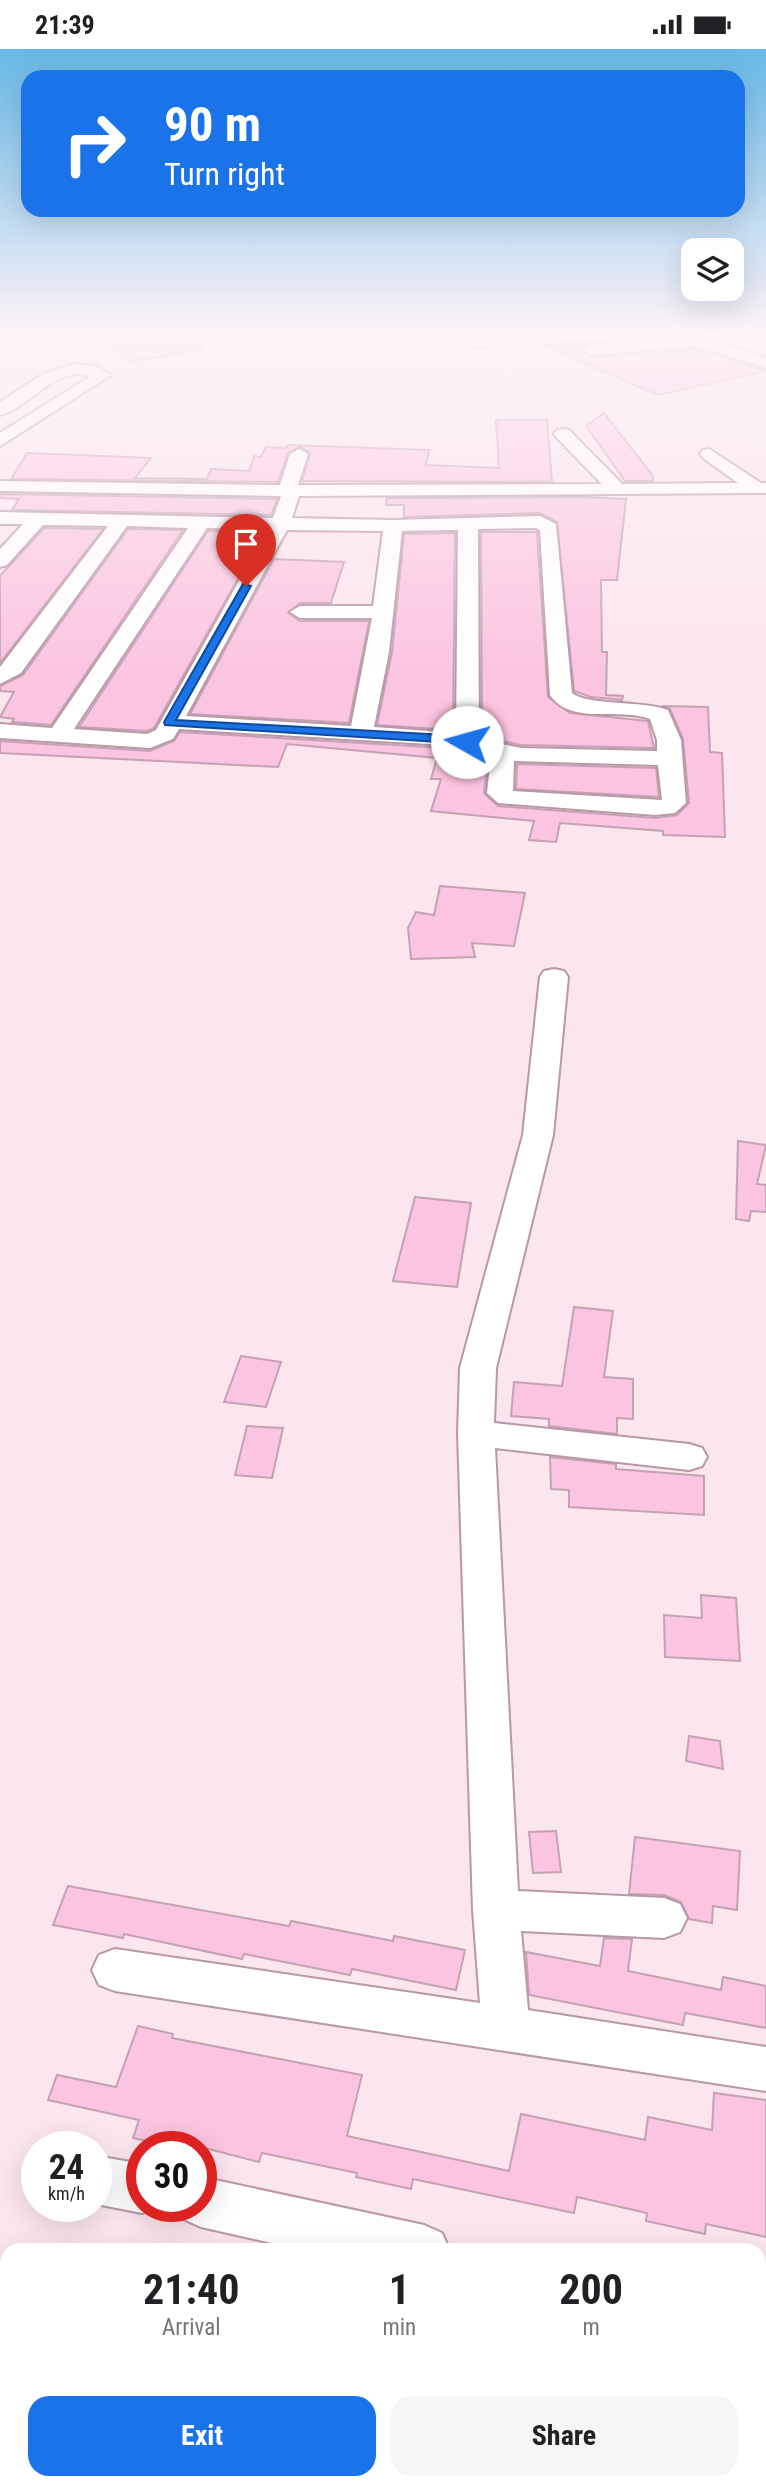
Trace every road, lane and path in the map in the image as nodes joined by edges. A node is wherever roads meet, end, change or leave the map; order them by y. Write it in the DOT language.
graph roads {
  1 [pos="577,448"];
  2 [pos="299,454"];
  3 [pos="709,454"];
  4 [pos="0,486"];
  5 [pos="761,488"];
  6 [pos="618,490"];
  7 [pos="292,491"];
  8 [pos="0,518"];
  9 [pos="38,519"];
  10 [pos="122,520"];
  11 [pos="201,523"];
  12 [pos="468,523"];
  13 [pos="280,525"];
  14 [pos="393,526"];
  15 [pos="0,561"];
  16 [pos="300,612"];
  17 [pos="384,612"];
  18 [pos="0,677"];
  19 [pos="169,722"];
  20 [pos="0,731"];
  21 [pos="60,734"];
  22 [pos="361,735"];
  23 [pos="467,742"];
  24 [pos="503,753"];
  25 [pos="668,758"];
  26 [pos="554,977"];
  27 [pos="476,1433"];
  28 [pos="689,1457"];
  29 [pos="496,1910"];
  30 [pos="664,1918"];
  31 [pos="115,1970"];
  32 [pos="506,2028"];
  33 [pos="766,2069"];
  34 [pos="217,2206"];
  35 [pos="388,2243"];
  1 -- 6 [label="street"];
  2 -- 7 [label="street"];
  3 -- 5 [label="street"];
  4 -- 7 [label="street"];
  5 -- 6 [label="street"];
  6 -- 7 [label="street"];
  7 -- 13 [label="street"];
  8 -- 9 [label="street"];
  9 -- 10 [label="street"];
  9 -- 15 [label="street"];
  10 -- 11 [label="street"];
  10 -- 18 [label="street"];
  11 -- 13 [label="street"];
  11 -- 21 [label="street"];
  12 -- 14 [label="street"];
  12 -- 23 [label="street"];
  12 -- 25 [label="street"];
  13 -- 14 [label="street"];
  13 -- 19 [label="street"];
  14 -- 17 [label="street"];
  16 -- 17 [label="street"];
  17 -- 22 [label="street"];
  19 -- 21 [label="street"];
  19 -- 22 [label="street"];
  20 -- 21 [label="street"];
  22 -- 23 [label="street"];
  23 -- 24 [label="street"];
  24 -- 25 [label="street"];
  24 -- 25 [label="street"];
  26 -- 27 [label="street"];
  27 -- 28 [label="street"];
  27 -- 29 [label="street"];
  29 -- 30 [label="street"];
  29 -- 32 [label="street"];
  31 -- 32 [label="street"];
  32 -- 33 [label="street"];
  34 -- 35 [label="street"];
}
